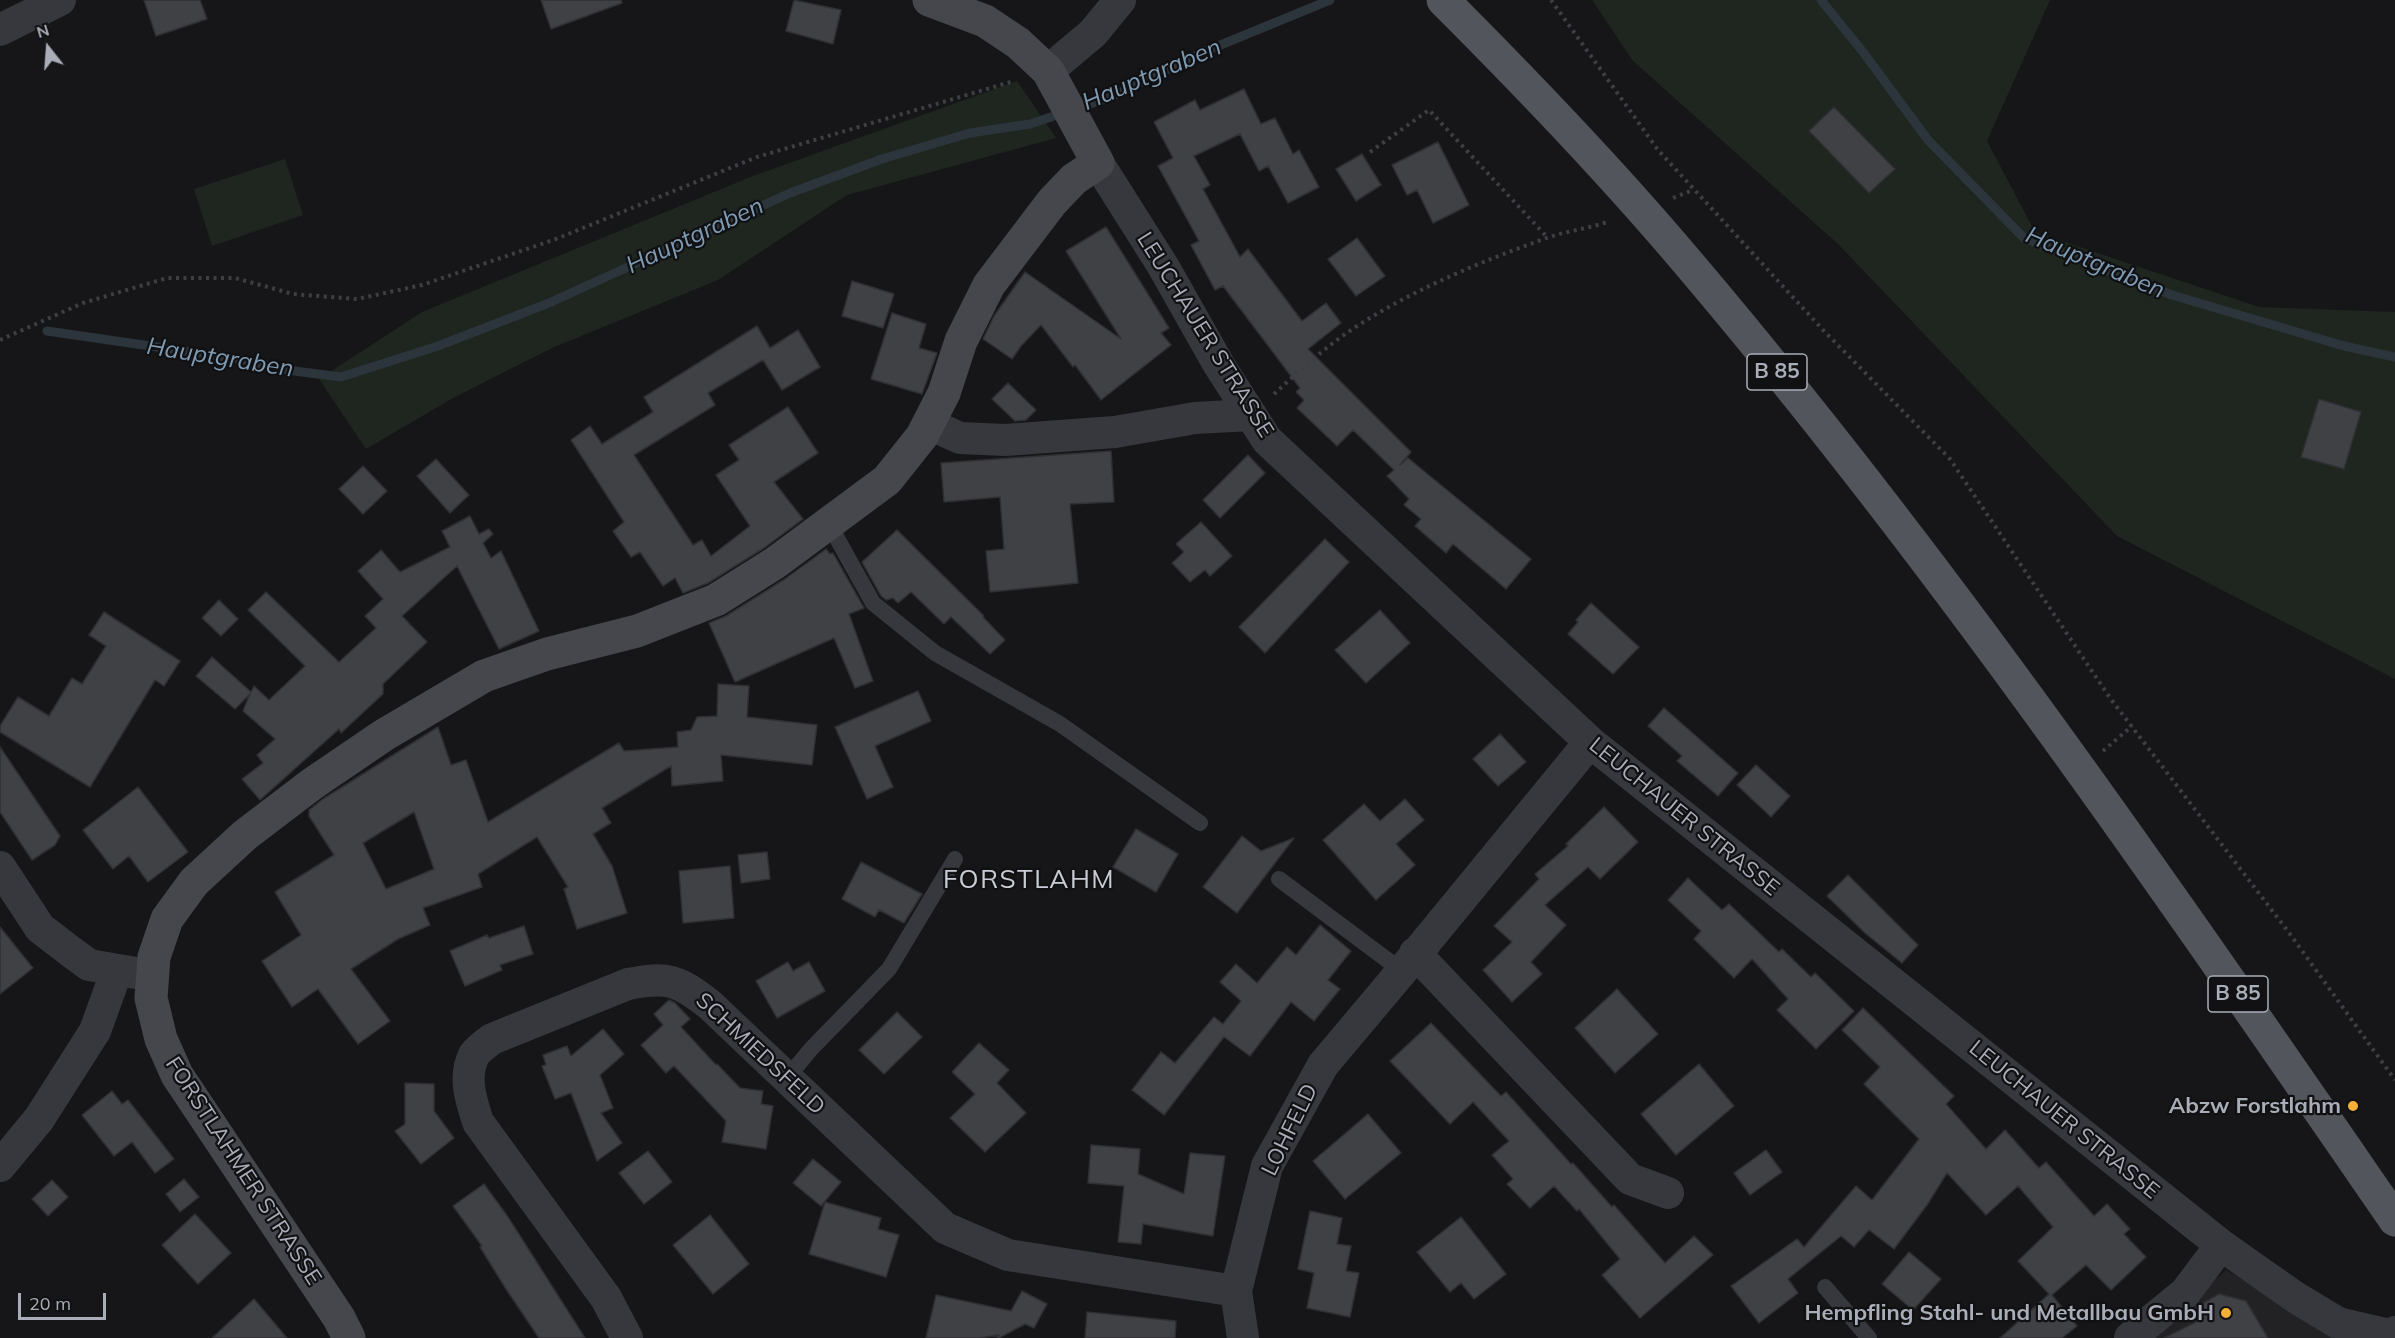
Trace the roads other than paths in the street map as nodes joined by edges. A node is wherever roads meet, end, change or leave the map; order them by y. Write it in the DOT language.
graph roads {
  1 [pos="60,0"];
  2 [pos="929,0"];
  3 [pos="1120,0"];
  4 [pos="1443,0"];
  5 [pos="0,30"];
  6 [pos="1048,71"];
  7 [pos="1098,163"];
  8 [pos="1251,415"];
  9 [pos="928,424"];
  10 [pos="829,524"];
  11 [pos="1590,742"];
  12 [pos="1200,823"];
  13 [pos="955,859"];
  14 [pos="0,867"];
  15 [pos="1279,879"];
  16 [pos="1409,962"];
  17 [pos="117,970"];
  18 [pos="153,976"];
  19 [pos="787,1078"];
  20 [pos="9,1156"];
  21 [pos="1668,1193"];
  22 [pos="2395,1220"];
  23 [pos="2221,1245"];
  24 [pos="1825,1287"];
  25 [pos="1236,1291"];
  26 [pos="2395,1332"];
  27 [pos="349,1338"];
  28 [pos="627,1338"];
  29 [pos="1243,1338"];
  30 [pos="1869,1338"];
  31 [pos="2130,1338"];
  1 -- 5 [label="street"];
  2 -- 6 [label="street"];
  3 -- 6 [label="street"];
  4 -- 22 [label="main road, B 85"];
  6 -- 7 [label="street"];
  7 -- 8 [label="street, LEUCHAUER STRASSE"];
  7 -- 9 [label="street, FORSTLAHMER STRASSE"];
  8 -- 9 [label="street"];
  8 -- 11 [label="street, LEUCHAUER STRASSE"];
  9 -- 10 [label="street, FORSTLAHMER STRASSE"];
  10 -- 12 [label="lane"];
  10 -- 18 [label="street, FORSTLAHMER STRASSE"];
  11 -- 16 [label="street, LOHFELD"];
  11 -- 23 [label="street, LEUCHAUER STRASSE"];
  13 -- 19 [label="lane"];
  14 -- 17 [label="street"];
  15 -- 16 [label="lane"];
  16 -- 21 [label="street"];
  16 -- 25 [label="street, LOHFELD"];
  17 -- 18 [label="street"];
  17 -- 20 [label="street"];
  18 -- 27 [label="street, FORSTLAHMER STRASSE"];
  19 -- 25 [label="street, SCHMIEDSFELD"];
  19 -- 28 [label="street, SCHMIEDSFELD"];
  23 -- 26 [label="street, LEUCHAUER STRASSE"];
  23 -- 31 [label="street"];
  24 -- 30 [label="lane"];
  25 -- 29 [label="street, LOHFELD"];
}
